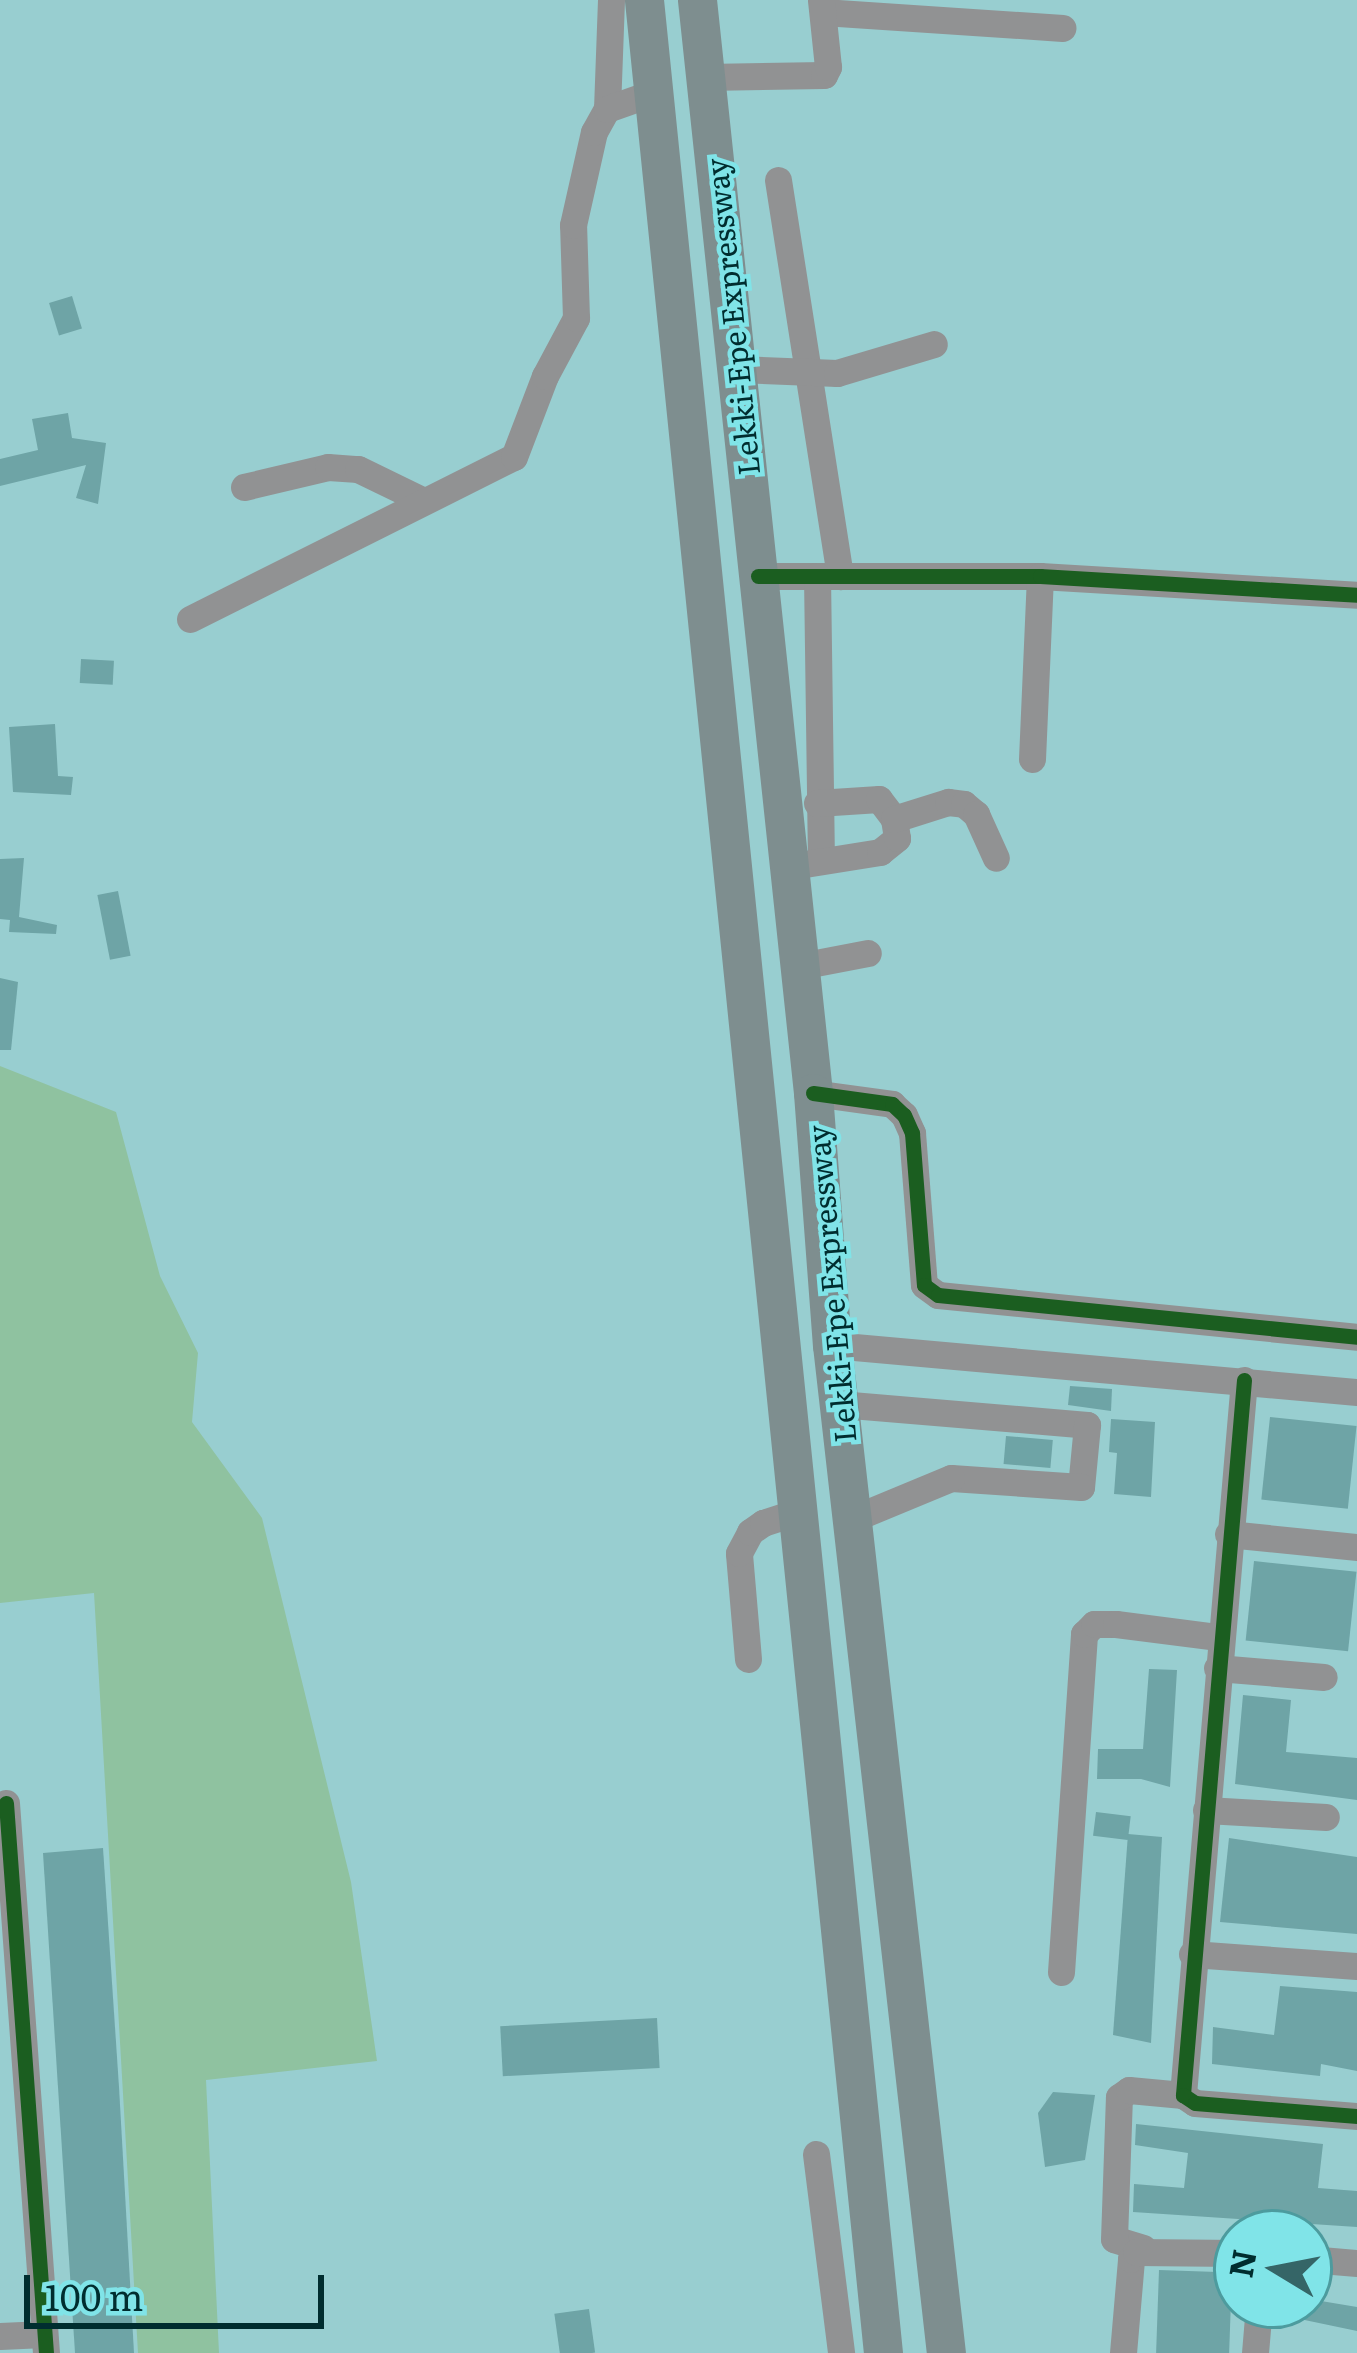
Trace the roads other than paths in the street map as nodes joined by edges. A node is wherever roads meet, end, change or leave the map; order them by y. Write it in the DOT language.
graph roads {
  1 [pos="611,0"];
  2 [pos="644,0"];
  3 [pos="697,0"];
  4 [pos="822,6"];
  5 [pos="1062,28"];
  6 [pos="705,76"];
  7 [pos="655,92"];
  8 [pos="607,109"];
  9 [pos="778,180"];
  10 [pos="934,344"];
  11 [pos="736,369"];
  12 [pos="806,374"];
  13 [pos="244,487"];
  14 [pos="424,501"];
  15 [pos="758,576"];
  16 [pos="829,576"];
  17 [pos="1040,576"];
  18 [pos="1357,595"];
  19 [pos="190,619"];
  20 [pos="1032,759"];
  21 [pos="817,803"];
  22 [pos="894,819"];
  23 [pos="996,858"];
  24 [pos="805,864"];
  25 [pos="868,952"];
  26 [pos="800,966"];
  27 [pos="813,1093"];
  28 [pos="1357,1337"];
  29 [pos="832,1345"];
  30 [pos="1244,1380"];
  31 [pos="1357,1391"];
  32 [pos="839,1403"];
  33 [pos="801,1511"];
  34 [pos="852,1519"];
  35 [pos="1228,1534"];
  36 [pos="1357,1547"];
  37 [pos="1218,1637"];
  38 [pos="748,1658"];
  39 [pos="1217,1668"];
  40 [pos="1324,1677"];
  41 [pos="5,1803"];
  42 [pos="1206,1810"];
  43 [pos="1326,1817"];
  44 [pos="1192,1954"];
  45 [pos="1357,1966"];
  46 [pos="1060,1972"];
  47 [pos="1183,2095"];
  48 [pos="1357,2116"];
  49 [pos="29,2125"];
  50 [pos="0,2127"];
  51 [pos="817,2154"];
  52 [pos="1143,2248"];
  53 [pos="1213,2252"];
  54 [pos="0,2336"];
  55 [pos="45,2344"];
  56 [pos="841,2353"];
  57 [pos="883,2353"];
  58 [pos="946,2353"];
  59 [pos="1123,2353"];
  1 -- 8 [label="street"];
  2 -- 7 [label="highway, Lekki-Epe Expressway"];
  3 -- 6 [label="highway, Lekki-Epe Expressway"];
  4 -- 5 [label="street"];
  4 -- 6 [label="street"];
  6 -- 11 [label="highway, Lekki-Epe Expressway"];
  7 -- 8 [label="street"];
  7 -- 33 [label="highway, Lekki-Epe Expressway"];
  8 -- 14 [label="street"];
  9 -- 12 [label="street"];
  10 -- 12 [label="street"];
  11 -- 12 [label="street"];
  11 -- 15 [label="highway, Lekki-Epe Expressway"];
  12 -- 16 [label="street"];
  13 -- 14 [label="street"];
  14 -- 19 [label="street"];
  15 -- 16 [label="street"];
  15 -- 24 [label="highway, Lekki-Epe Expressway"];
  16 -- 17 [label="street"];
  16 -- 21 [label="street"];
  17 -- 18 [label="street"];
  17 -- 20 [label="street"];
  21 -- 22 [label="street"];
  21 -- 24 [label="street"];
  22 -- 23 [label="street"];
  22 -- 24 [label="street"];
  24 -- 26 [label="highway, Lekki-Epe Expressway"];
  25 -- 26 [label="street"];
  26 -- 27 [label="highway, Lekki-Epe Expressway"];
  27 -- 28 [label="street"];
  27 -- 29 [label="highway, Lekki-Epe Expressway"];
  29 -- 30 [label="street"];
  29 -- 32 [label="highway, Lekki-Epe Expressway"];
  30 -- 31 [label="street"];
  30 -- 35 [label="street"];
  32 -- 34 [label="highway, Lekki-Epe Expressway"];
  32 -- 34 [label="street"];
  33 -- 38 [label="street"];
  33 -- 57 [label="highway, Lekki-Epe Expressway"];
  34 -- 58 [label="highway, Lekki-Epe Expressway"];
  35 -- 36 [label="street"];
  35 -- 37 [label="street"];
  37 -- 39 [label="street"];
  37 -- 46 [label="street"];
  39 -- 40 [label="street"];
  39 -- 42 [label="street"];
  41 -- 49 [label="street"];
  42 -- 43 [label="street"];
  42 -- 44 [label="street"];
  44 -- 45 [label="street"];
  44 -- 47 [label="street"];
  47 -- 48 [label="street"];
  47 -- 52 [label="street"];
  49 -- 50 [label="street"];
  49 -- 55 [label="street"];
  51 -- 56 [label="street"];
  52 -- 53 [label="street"];
  52 -- 59 [label="street"];
  54 -- 55 [label="street"];
}
